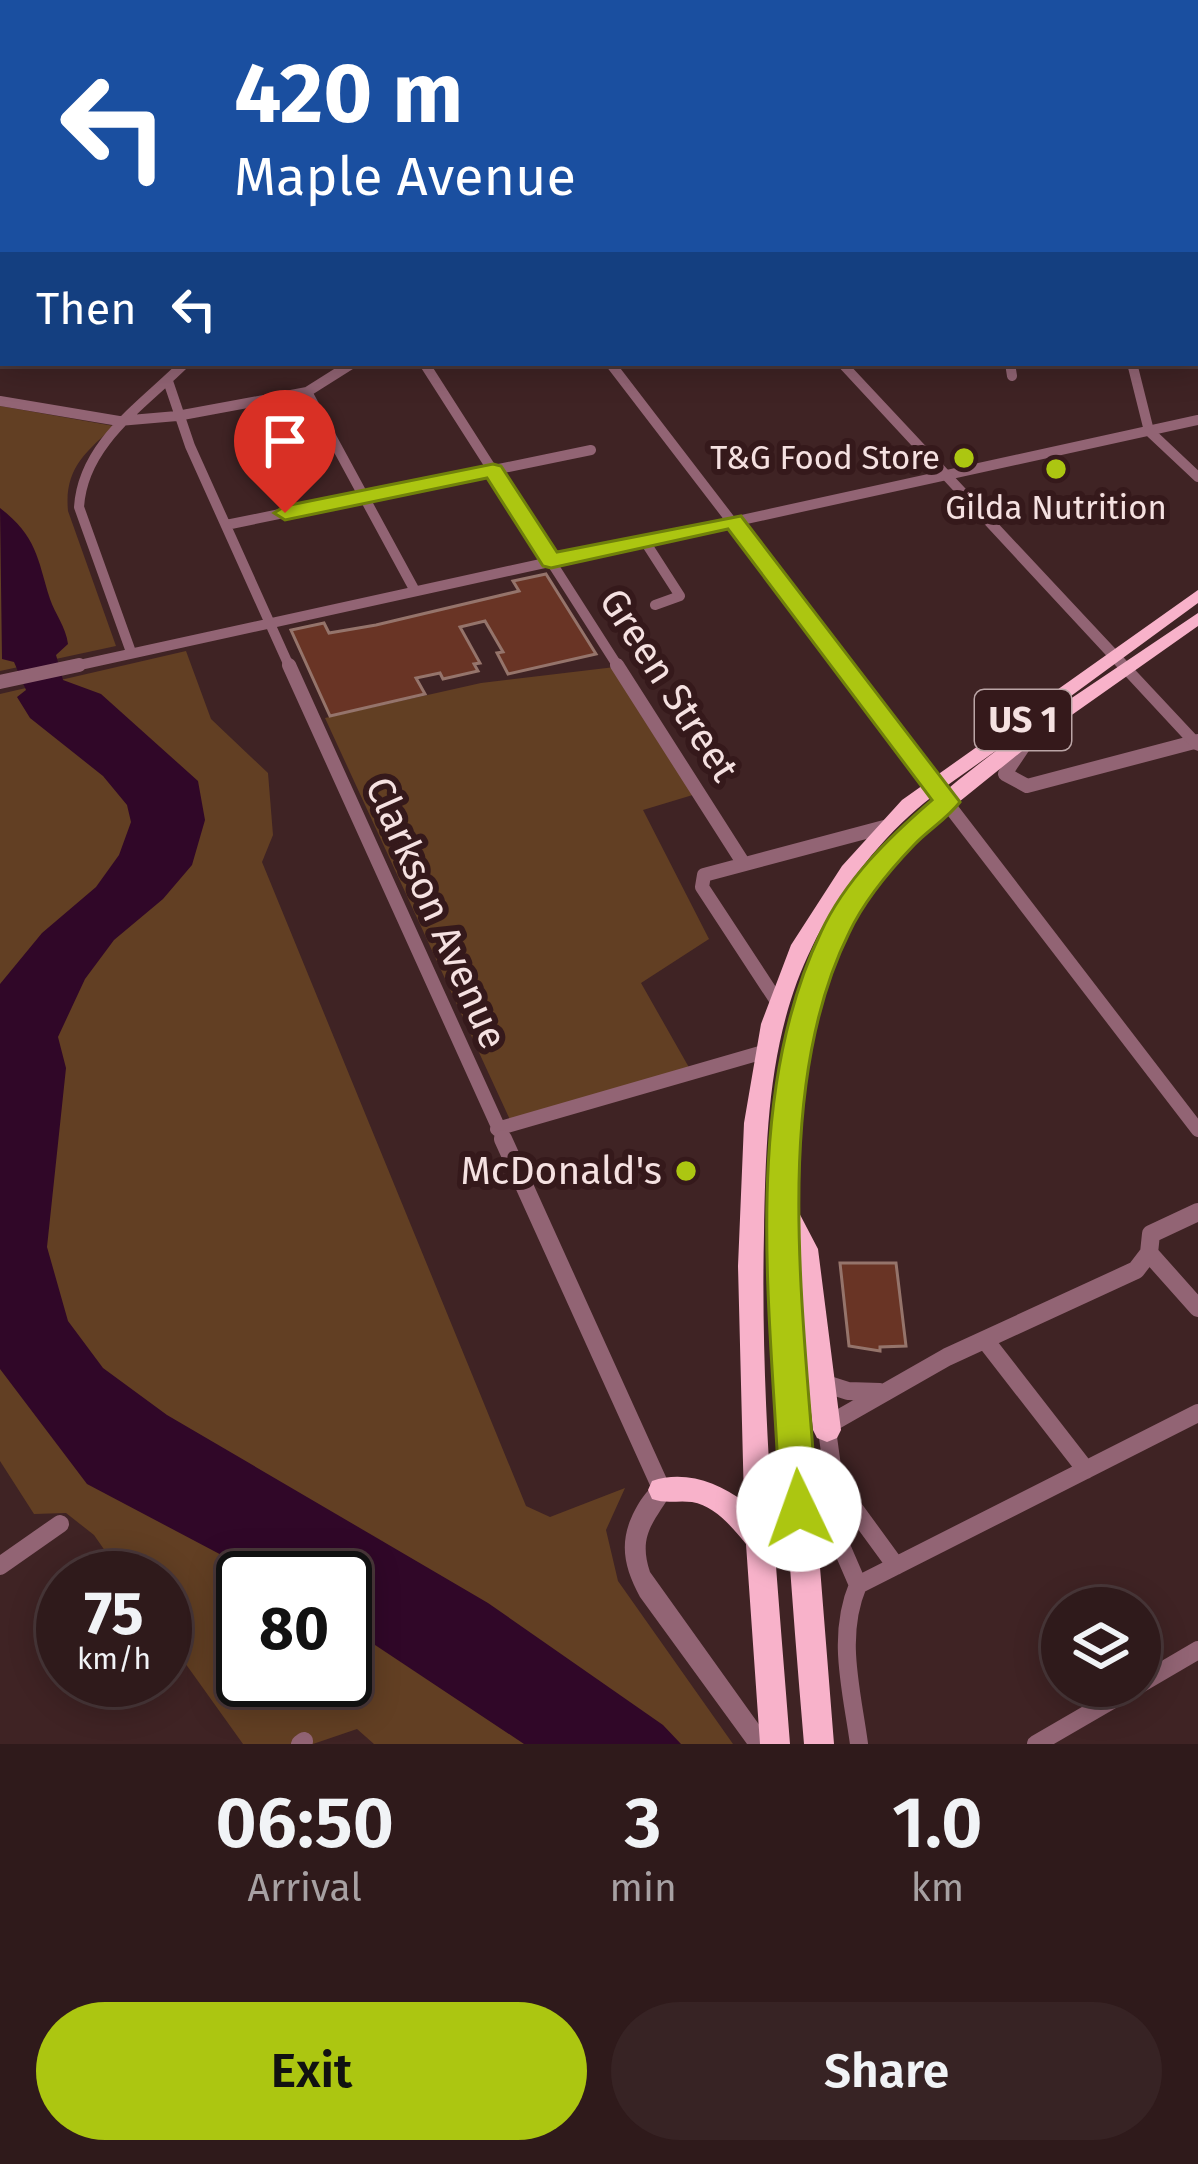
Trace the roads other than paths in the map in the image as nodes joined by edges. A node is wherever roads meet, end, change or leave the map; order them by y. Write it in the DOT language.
graph roads {
  1 [pos="182,366"];
  2 [pos="348,366"];
  3 [pos="426,366"];
  4 [pos="612,366"];
  5 [pos="845,366"];
  6 [pos="1133,366"];
  7 [pos="168,381"];
  8 [pos="307,392"];
  9 [pos="0,400"];
  10 [pos="177,416"];
  11 [pos="1198,420"];
  12 [pos="129,421"];
  13 [pos="1149,431"];
  14 [pos="591,450"];
  15 [pos="493,470"];
  16 [pos="945,475"];
  17 [pos="1198,477"];
  18 [pos="364,497"];
  19 [pos="733,521"];
  20 [pos="226,525"];
  21 [pos="644,540"];
  22 [pos="551,561"];
  23 [pos="414,589"];
  24 [pos="1198,595"];
  25 [pos="655,605"];
  26 [pos="1198,618"];
  27 [pos="268,623"];
  28 [pos="131,652"];
  29 [pos="1119,662"];
  30 [pos="0,682"];
  31 [pos="1026,743"];
  32 [pos="1197,743"];
  33 [pos="940,793"];
  34 [pos="888,826"];
  35 [pos="742,861"];
  36 [pos="778,1003"];
  37 [pos="767,1051"];
  38 [pos="497,1130"];
  39 [pos="1198,1130"];
  40 [pos="784,1202"];
  41 [pos="1198,1212"];
  42 [pos="1149,1253"];
  43 [pos="1198,1308"];
  44 [pos="985,1340"];
  45 [pos="823,1383"];
  46 [pos="880,1392"];
  47 [pos="1198,1413"];
  48 [pos="827,1430"];
  49 [pos="1086,1470"];
  50 [pos="834,1481"];
  51 [pos="662,1490"];
  52 [pos="60,1524"];
  53 [pos="761,1541"];
  54 [pos="0,1566"];
  55 [pos="896,1566"];
  56 [pos="858,1585"];
  57 [pos="1198,1650"];
  58 [pos="1161,1672"];
  59 [pos="1100,1707"];
  60 [pos="760,1744"];
  61 [pos="775,1744"];
  62 [pos="819,1744"];
  63 [pos="859,1744"];
  64 [pos="1036,1744"];
  1 -- 7 [label="street"];
  2 -- 8 [label="street"];
  3 -- 15 [label="street, Green Street"];
  4 -- 19 [label="street"];
  5 -- 16 [label="street"];
  6 -- 13 [label="street"];
  7 -- 10 [label="street, Clarkson Avenue"];
  7 -- 12 [label="street"];
  8 -- 10 [label="street"];
  8 -- 18 [label="street"];
  9 -- 12 [label="street"];
  10 -- 12 [label="street"];
  10 -- 20 [label="street, Clarkson Avenue"];
  11 -- 13 [label="street"];
  12 -- 28 [label="street"];
  13 -- 16 [label="street"];
  13 -- 17 [label="street"];
  14 -- 15 [label="street"];
  15 -- 18 [label="street"];
  15 -- 22 [label="street, Green Street"];
  16 -- 19 [label="street"];
  16 -- 29 [label="street"];
  18 -- 20 [label="street"];
  18 -- 23 [label="street"];
  19 -- 21 [label="street"];
  19 -- 33 [label="street"];
  20 -- 27 [label="street, Clarkson Avenue"];
  21 -- 22 [label="street"];
  21 -- 25 [label="street"];
  22 -- 23 [label="street"];
  22 -- 35 [label="street, Green Street"];
  23 -- 27 [label="street"];
  24 -- 29 [label="highway, US 1"];
  26 -- 29 [label="highway, US 1"];
  27 -- 28 [label="street"];
  27 -- 38 [label="street, Clarkson Avenue"];
  28 -- 30 [label="street"];
  29 -- 31 [label="highway, US 1"];
  29 -- 32 [label="street"];
  29 -- 33 [label="highway, US 1"];
  31 -- 32 [label="street"];
  31 -- 33 [label="highway, US 1"];
  33 -- 34 [label="highway, US 1"];
  33 -- 39 [label="street"];
  33 -- 40 [label="highway, US 1"];
  34 -- 35 [label="street"];
  34 -- 36 [label="highway, US 1"];
  35 -- 36 [label="street"];
  36 -- 37 [label="highway, US 1"];
  37 -- 38 [label="street"];
  37 -- 53 [label="highway, US 1"];
  38 -- 51 [label="street, Clarkson Avenue"];
  40 -- 45 [label="highway"];
  40 -- 62 [label="highway, US 1"];
  41 -- 42 [label="street"];
  42 -- 43 [label="street"];
  42 -- 44 [label="street"];
  44 -- 46 [label="street"];
  44 -- 49 [label="street"];
  45 -- 46 [label="street"];
  45 -- 48 [label="highway"];
  46 -- 48 [label="street"];
  47 -- 49 [label="street"];
  48 -- 50 [label="street"];
  49 -- 55 [label="street"];
  50 -- 55 [label="street"];
  50 -- 56 [label="street"];
  51 -- 53 [label="highway"];
  51 -- 60 [label="street"];
  52 -- 54 [label="street"];
  53 -- 61 [label="highway, US 1"];
  55 -- 56 [label="street"];
  56 -- 63 [label="street"];
  57 -- 58 [label="street"];
  59 -- 64 [label="street"];
}
